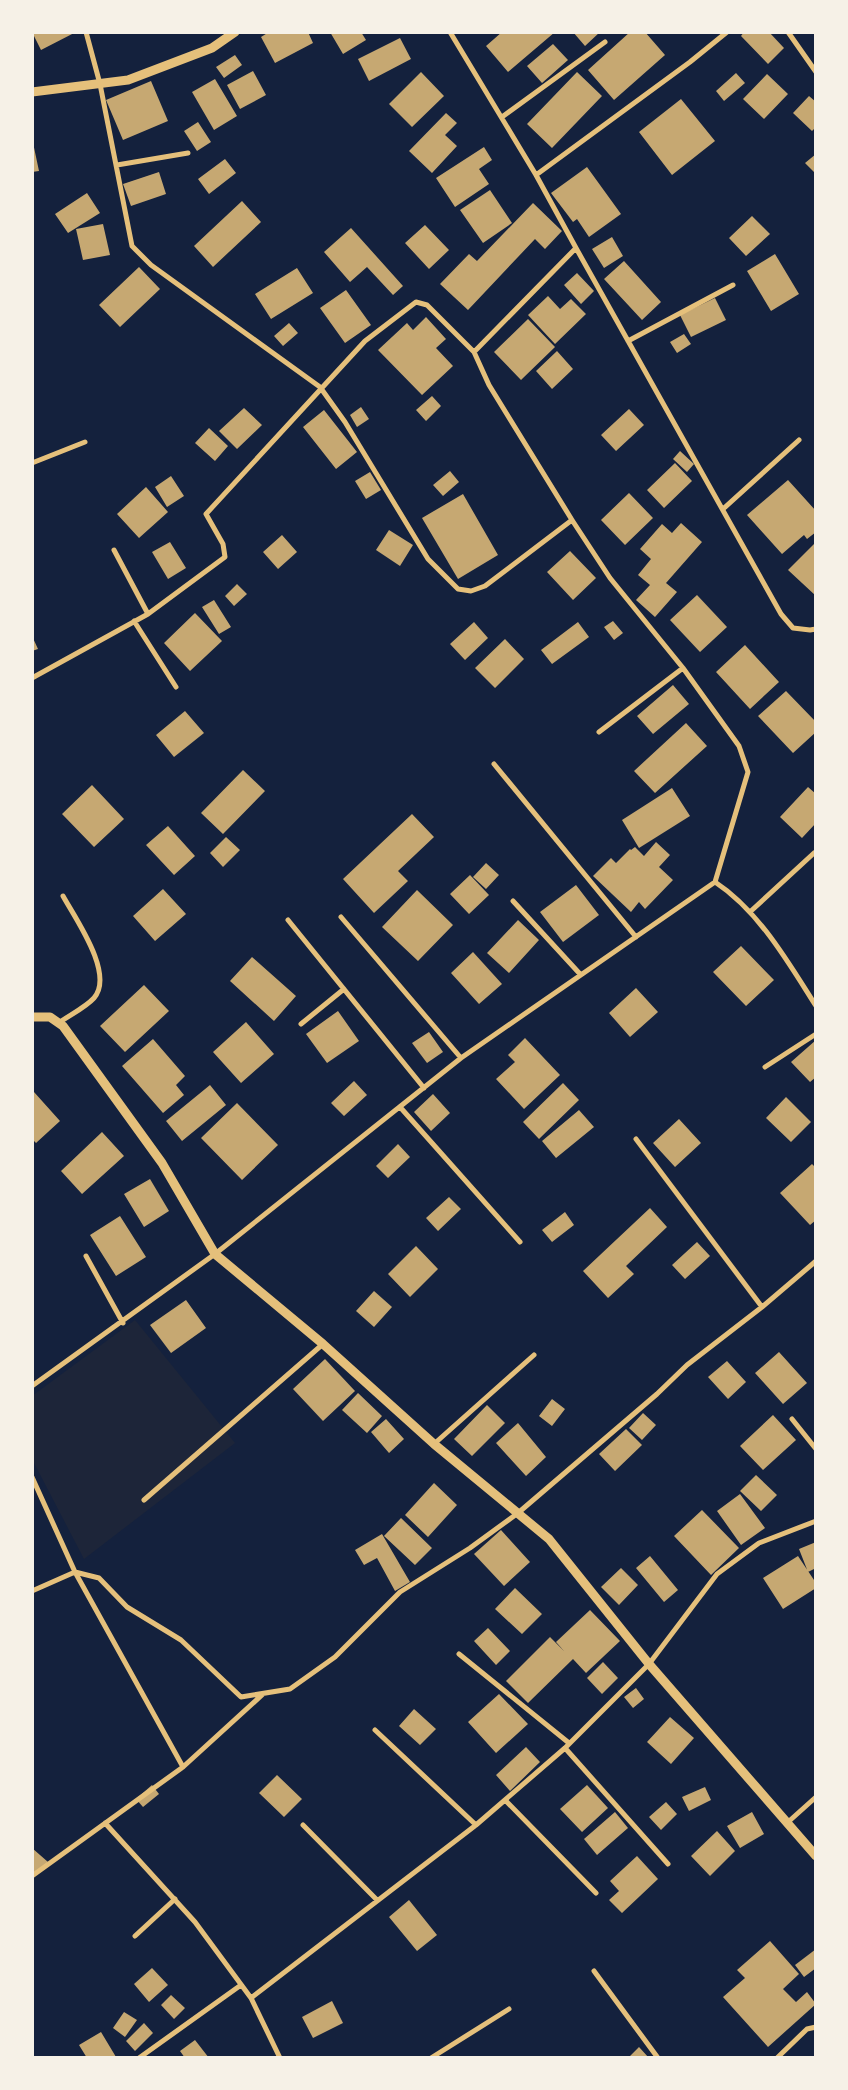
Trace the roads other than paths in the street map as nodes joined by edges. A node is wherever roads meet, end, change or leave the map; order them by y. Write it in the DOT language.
graph roads {
  1 [pos="86,32"];
  2 [pos="235,32"];
  3 [pos="450,32"];
  4 [pos="726,32"];
  5 [pos="788,32"];
  6 [pos="605,42"];
  7 [pos="816,72"];
  8 [pos="100,84"];
  9 [pos="32,92"];
  10 [pos="502,117"];
  11 [pos="188,153"];
  12 [pos="117,165"];
  13 [pos="536,175"];
  14 [pos="576,248"];
  15 [pos="733,285"];
  16 [pos="628,341"];
  17 [pos="474,352"];
  18 [pos="320,387"];
  19 [pos="799,440"];
  20 [pos="85,442"];
  21 [pos="32,463"];
  22 [pos="723,509"];
  23 [pos="572,520"];
  24 [pos="114,550"];
  25 [pos="148,614"];
  26 [pos="134,621"];
  27 [pos="816,629"];
  28 [pos="683,668"];
  29 [pos="32,678"];
  30 [pos="176,687"];
  31 [pos="599,732"];
  32 [pos="494,764"];
  33 [pos="814,853"];
  34 [pos="716,882"];
  35 [pos="63,896"];
  36 [pos="513,901"];
  37 [pos="751,911"];
  38 [pos="341,917"];
  39 [pos="288,920"];
  40 [pos="636,937"];
  41 [pos="580,974"];
  42 [pos="344,989"];
  43 [pos="816,1006"];
  44 [pos="32,1018"];
  45 [pos="60,1022"];
  46 [pos="300,1024"];
  47 [pos="816,1034"];
  48 [pos="460,1058"];
  49 [pos="765,1067"];
  50 [pos="424,1088"];
  51 [pos="400,1107"];
  52 [pos="636,1139"];
  53 [pos="520,1242"];
  54 [pos="215,1254"];
  55 [pos="86,1256"];
  56 [pos="816,1261"];
  57 [pos="762,1307"];
  58 [pos="123,1323"];
  59 [pos="323,1344"];
  60 [pos="534,1355"];
  61 [pos="32,1386"];
  62 [pos="792,1419"];
  63 [pos="434,1444"];
  64 [pos="816,1449"];
  65 [pos="32,1477"];
  66 [pos="144,1500"];
  67 [pos="518,1513"];
  68 [pos="816,1521"];
  69 [pos="75,1572"];
  70 [pos="32,1591"];
  71 [pos="459,1654"];
  72 [pos="649,1664"];
  73 [pos="263,1694"];
  74 [pos="375,1730"];
  75 [pos="567,1745"];
  76 [pos="183,1767"];
  77 [pos="816,1797"];
  78 [pos="506,1800"];
  79 [pos="787,1823"];
  80 [pos="105,1824"];
  81 [pos="302,1825"];
  82 [pos="476,1825"];
  83 [pos="816,1856"];
  84 [pos="668,1864"];
  85 [pos="32,1876"];
  86 [pos="596,1893"];
  87 [pos="175,1900"];
  88 [pos="377,1900"];
  89 [pos="135,1936"];
  90 [pos="594,1971"];
  91 [pos="241,1985"];
  92 [pos="251,1998"];
  93 [pos="509,2010"];
  94 [pos="816,2027"];
  95 [pos="139,2058"];
  96 [pos="280,2058"];
  97 [pos="431,2058"];
  98 [pos="658,2058"];
  99 [pos="777,2058"];
  1 -- 8 [label="street"];
  2 -- 8 [label="street"];
  3 -- 10 [label="street"];
  4 -- 13 [label="street"];
  5 -- 7 [label="street"];
  6 -- 10 [label="street"];
  8 -- 9 [label="street"];
  8 -- 12 [label="street"];
  10 -- 13 [label="street"];
  11 -- 12 [label="street"];
  12 -- 18 [label="street"];
  13 -- 14 [label="street"];
  14 -- 16 [label="street"];
  14 -- 17 [label="street"];
  15 -- 16 [label="street"];
  16 -- 22 [label="street"];
  17 -- 18 [label="street"];
  17 -- 23 [label="street"];
  18 -- 23 [label="street"];
  18 -- 25 [label="street"];
  19 -- 22 [label="street"];
  20 -- 21 [label="street"];
  22 -- 27 [label="street"];
  23 -- 28 [label="street"];
  24 -- 25 [label="street"];
  25 -- 26 [label="street"];
  26 -- 29 [label="street"];
  26 -- 30 [label="street"];
  28 -- 31 [label="street"];
  28 -- 34 [label="street"];
  32 -- 40 [label="street"];
  33 -- 37 [label="street"];
  34 -- 37 [label="street"];
  34 -- 40 [label="street"];
  35 -- 45 [label="street"];
  36 -- 41 [label="street"];
  37 -- 43 [label="street"];
  38 -- 48 [label="street"];
  39 -- 42 [label="street"];
  40 -- 41 [label="street"];
  41 -- 48 [label="street"];
  42 -- 46 [label="street"];
  42 -- 50 [label="street"];
  44 -- 45 [label="street"];
  45 -- 54 [label="street"];
  47 -- 49 [label="street"];
  48 -- 50 [label="street"];
  50 -- 51 [label="street"];
  51 -- 53 [label="street"];
  51 -- 54 [label="street"];
  52 -- 57 [label="street"];
  54 -- 58 [label="street"];
  54 -- 59 [label="street"];
  55 -- 58 [label="street"];
  56 -- 57 [label="street"];
  57 -- 67 [label="street"];
  58 -- 61 [label="street"];
  59 -- 63 [label="street"];
  59 -- 66 [label="street"];
  60 -- 63 [label="street"];
  62 -- 64 [label="street"];
  63 -- 67 [label="street"];
  65 -- 69 [label="street"];
  67 -- 72 [label="street"];
  67 -- 73 [label="street"];
  68 -- 72 [label="street"];
  69 -- 70 [label="street"];
  69 -- 73 [label="street"];
  69 -- 76 [label="street"];
  71 -- 75 [label="street"];
  72 -- 75 [label="street"];
  72 -- 79 [label="street"];
  73 -- 76 [label="street"];
  74 -- 82 [label="street"];
  75 -- 78 [label="street"];
  75 -- 84 [label="street"];
  76 -- 80 [label="street"];
  77 -- 79 [label="street"];
  78 -- 82 [label="street"];
  78 -- 86 [label="street"];
  79 -- 83 [label="street"];
  80 -- 85 [label="street"];
  80 -- 87 [label="street"];
  81 -- 88 [label="street"];
  82 -- 88 [label="street"];
  87 -- 89 [label="street"];
  87 -- 91 [label="street"];
  88 -- 92 [label="street"];
  90 -- 98 [label="street"];
  91 -- 92 [label="street"];
  91 -- 95 [label="street"];
  92 -- 96 [label="street"];
  93 -- 97 [label="street"];
  94 -- 99 [label="street"];
}
